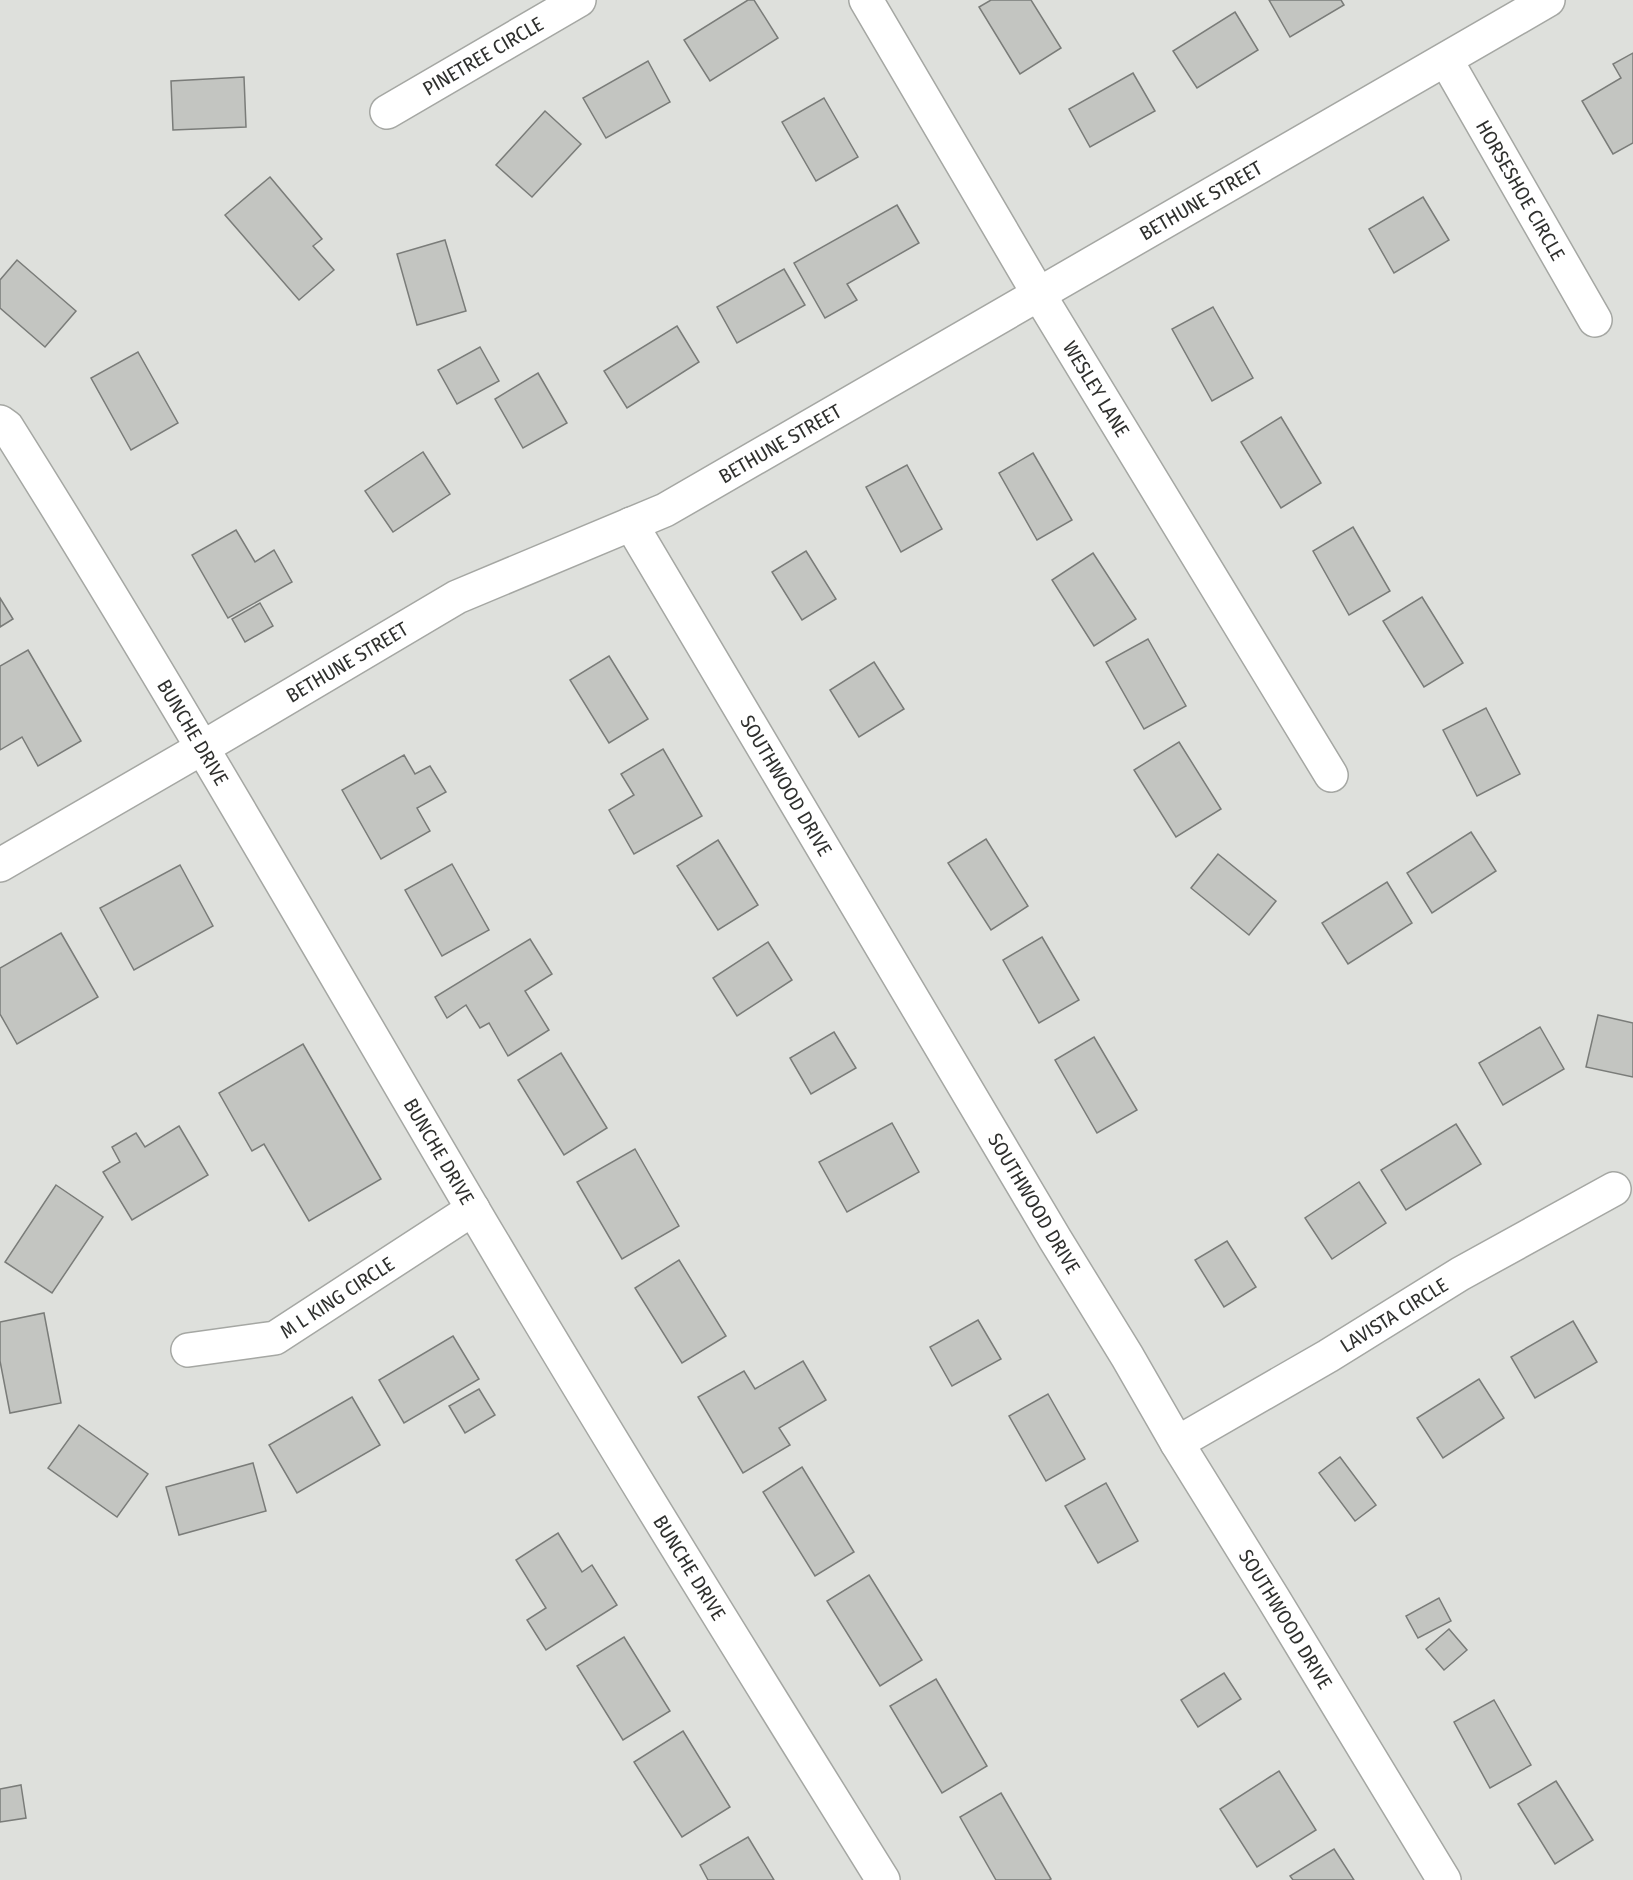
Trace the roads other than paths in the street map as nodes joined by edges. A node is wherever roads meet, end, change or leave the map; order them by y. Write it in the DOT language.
graph roads {
  1 [pos="579,0"];
  2 [pos="866,0"];
  3 [pos="1548,0"];
  4 [pos="1446,60"];
  5 [pos="387,112"];
  6 [pos="1038,293"];
  7 [pos="1595,320"];
  8 [pos="0,422"];
  9 [pos="631,524"];
  10 [pos="202,748"];
  11 [pos="1331,775"];
  12 [pos="0,865"];
  13 [pos="1614,1189"];
  14 [pos="473,1209"];
  15 [pos="188,1350"];
  16 [pos="1177,1443"];
  17 [pos="883,1880"];
  18 [pos="1444,1880"];
  1 -- 5 [label="street, PINETREE CIRCLE"];
  2 -- 6 [label="street, WESLEY LANE"];
  3 -- 4 [label="street, BETHUNE STREET"];
  4 -- 6 [label="street, BETHUNE STREET"];
  4 -- 7 [label="street, HORSESHOE CIRCLE"];
  6 -- 9 [label="street, BETHUNE STREET"];
  6 -- 11 [label="street, WESLEY LANE"];
  8 -- 10 [label="street, BUNCHE DRIVE"];
  9 -- 10 [label="street, BETHUNE STREET"];
  9 -- 16 [label="street, SOUTHWOOD DRIVE"];
  10 -- 12 [label="street, BETHUNE STREET"];
  10 -- 14 [label="street, BUNCHE DRIVE"];
  13 -- 16 [label="street, LAVISTA CIRCLE"];
  14 -- 15 [label="street, M L KING CIRCLE"];
  14 -- 17 [label="street, BUNCHE DRIVE"];
  16 -- 18 [label="street, SOUTHWOOD DRIVE"];
}
